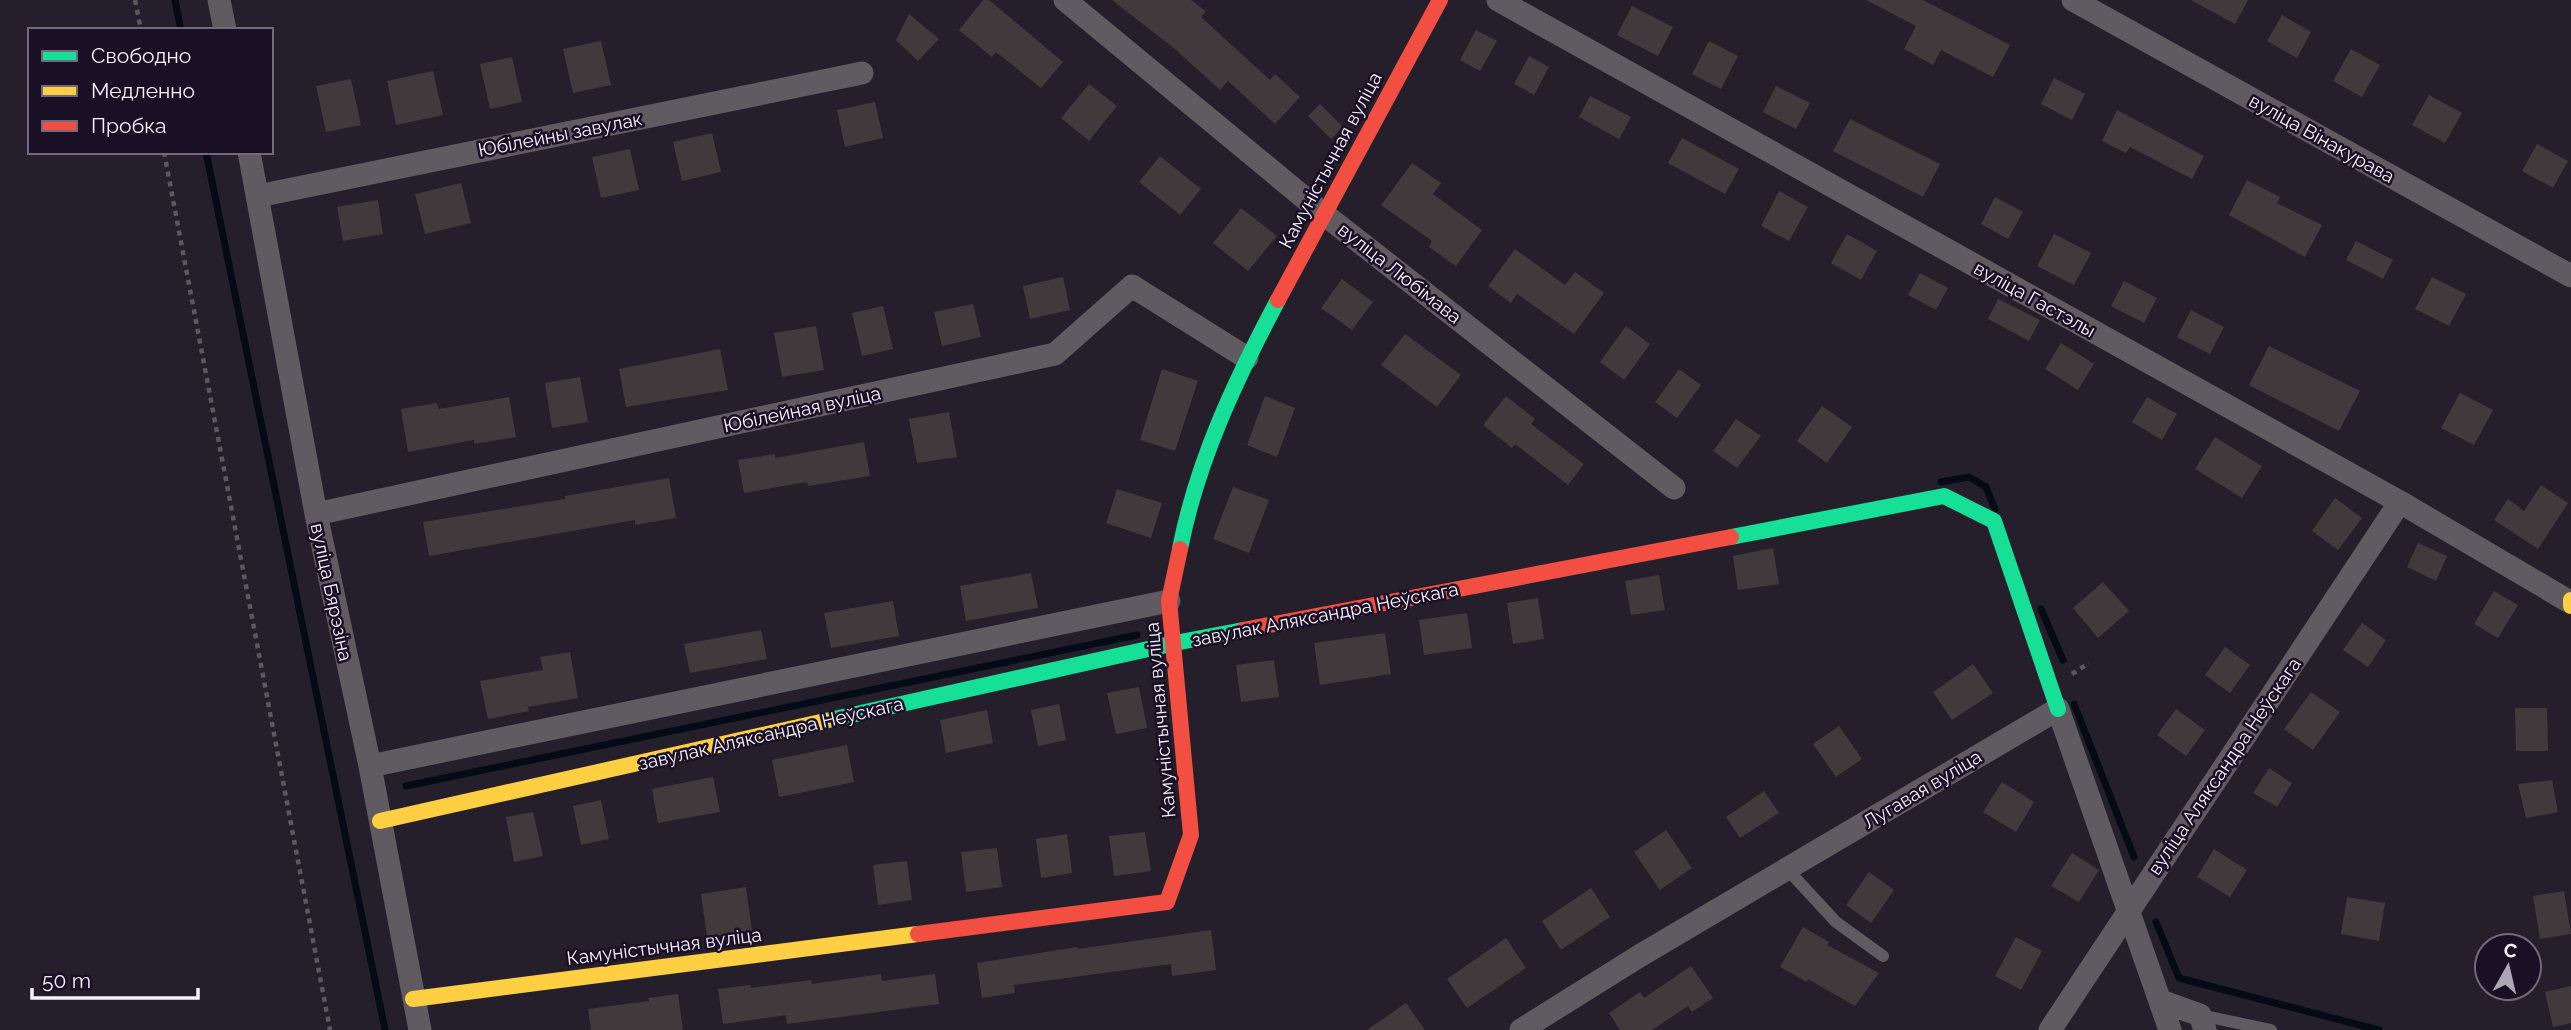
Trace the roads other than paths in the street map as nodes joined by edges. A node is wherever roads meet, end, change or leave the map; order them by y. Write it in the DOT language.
graph roads {
  1 [pos="219,0"];
  2 [pos="1065,0"];
  3 [pos="1440,0"];
  4 [pos="1498,0"];
  5 [pos="2073,0"];
  6 [pos="225,28"];
  7 [pos="862,73"];
  8 [pos="249,154"];
  9 [pos="258,196"];
  10 [pos="1325,215"];
  11 [pos="2571,276"];
  12 [pos="1247,358"];
  13 [pos="1674,488"];
  14 [pos="2400,502"];
  15 [pos="316,514"];
  16 [pos="1169,600"];
  17 [pos="2571,603"];
  18 [pos="1175,643"];
  19 [pos="2058,709"];
  20 [pos="370,766"];
  21 [pos="380,821"];
  22 [pos="1787,869"];
  23 [pos="2127,912"];
  24 [pos="1883,956"];
  25 [pos="413,999"];
  26 [pos="2161,1001"];
  27 [pos="2203,1023"];
  28 [pos="420,1030"];
  29 [pos="1521,1030"];
  30 [pos="2050,1030"];
  31 [pos="2170,1030"];
  32 [pos="2271,1030"];
  1 -- 6 [label="street"];
  2 -- 10 [label="street, вуліца Любімава"];
  3 -- 10 [label="street, Камуністычная вуліца"];
  4 -- 14 [label="street, вуліца Гастэлы"];
  5 -- 11 [label="street, вуліца Вінакурава"];
  7 -- 9 [label="street, Юбілейны завулак"];
  8 -- 9 [label="street, вуліца Бярэзіна"];
  9 -- 15 [label="street, вуліца Бярэзіна"];
  10 -- 12 [label="street, Камуністычная вуліца"];
  10 -- 13 [label="street, вуліца Любімава"];
  12 -- 15 [label="street, Юбілейная вуліца"];
  12 -- 16 [label="street, Камуністычная вуліца"];
  14 -- 17 [label="street, вуліца Гастэлы"];
  14 -- 23 [label="street, вуліца Аляксандра Неўскага"];
  15 -- 20 [label="street, вуліца Бярэзіна"];
  16 -- 18 [label="street, Камуністычная вуліца"];
  16 -- 20 [label="street"];
  18 -- 19 [label="street, завулак Аляксандра Неўскага"];
  18 -- 21 [label="street, завулак Аляксандра Неўскага"];
  18 -- 25 [label="street, Камуністычная вуліца"];
  19 -- 22 [label="street, Лугавая вуліца"];
  19 -- 23 [label="street"];
  20 -- 21 [label="street, вуліца Бярэзіна"];
  21 -- 25 [label="street, вуліца Бярэзіна"];
  22 -- 24 [label="lane"];
  22 -- 29 [label="street, Лугавая вуліца"];
  23 -- 26 [label="street"];
  23 -- 30 [label="street, вуліца Аляксандра Неўскага"];
  25 -- 28 [label="street, вуліца Бярэзіна"];
  26 -- 27 [label="street"];
  26 -- 31 [label="street"];
  27 -- 32 [label="lane"];
}
